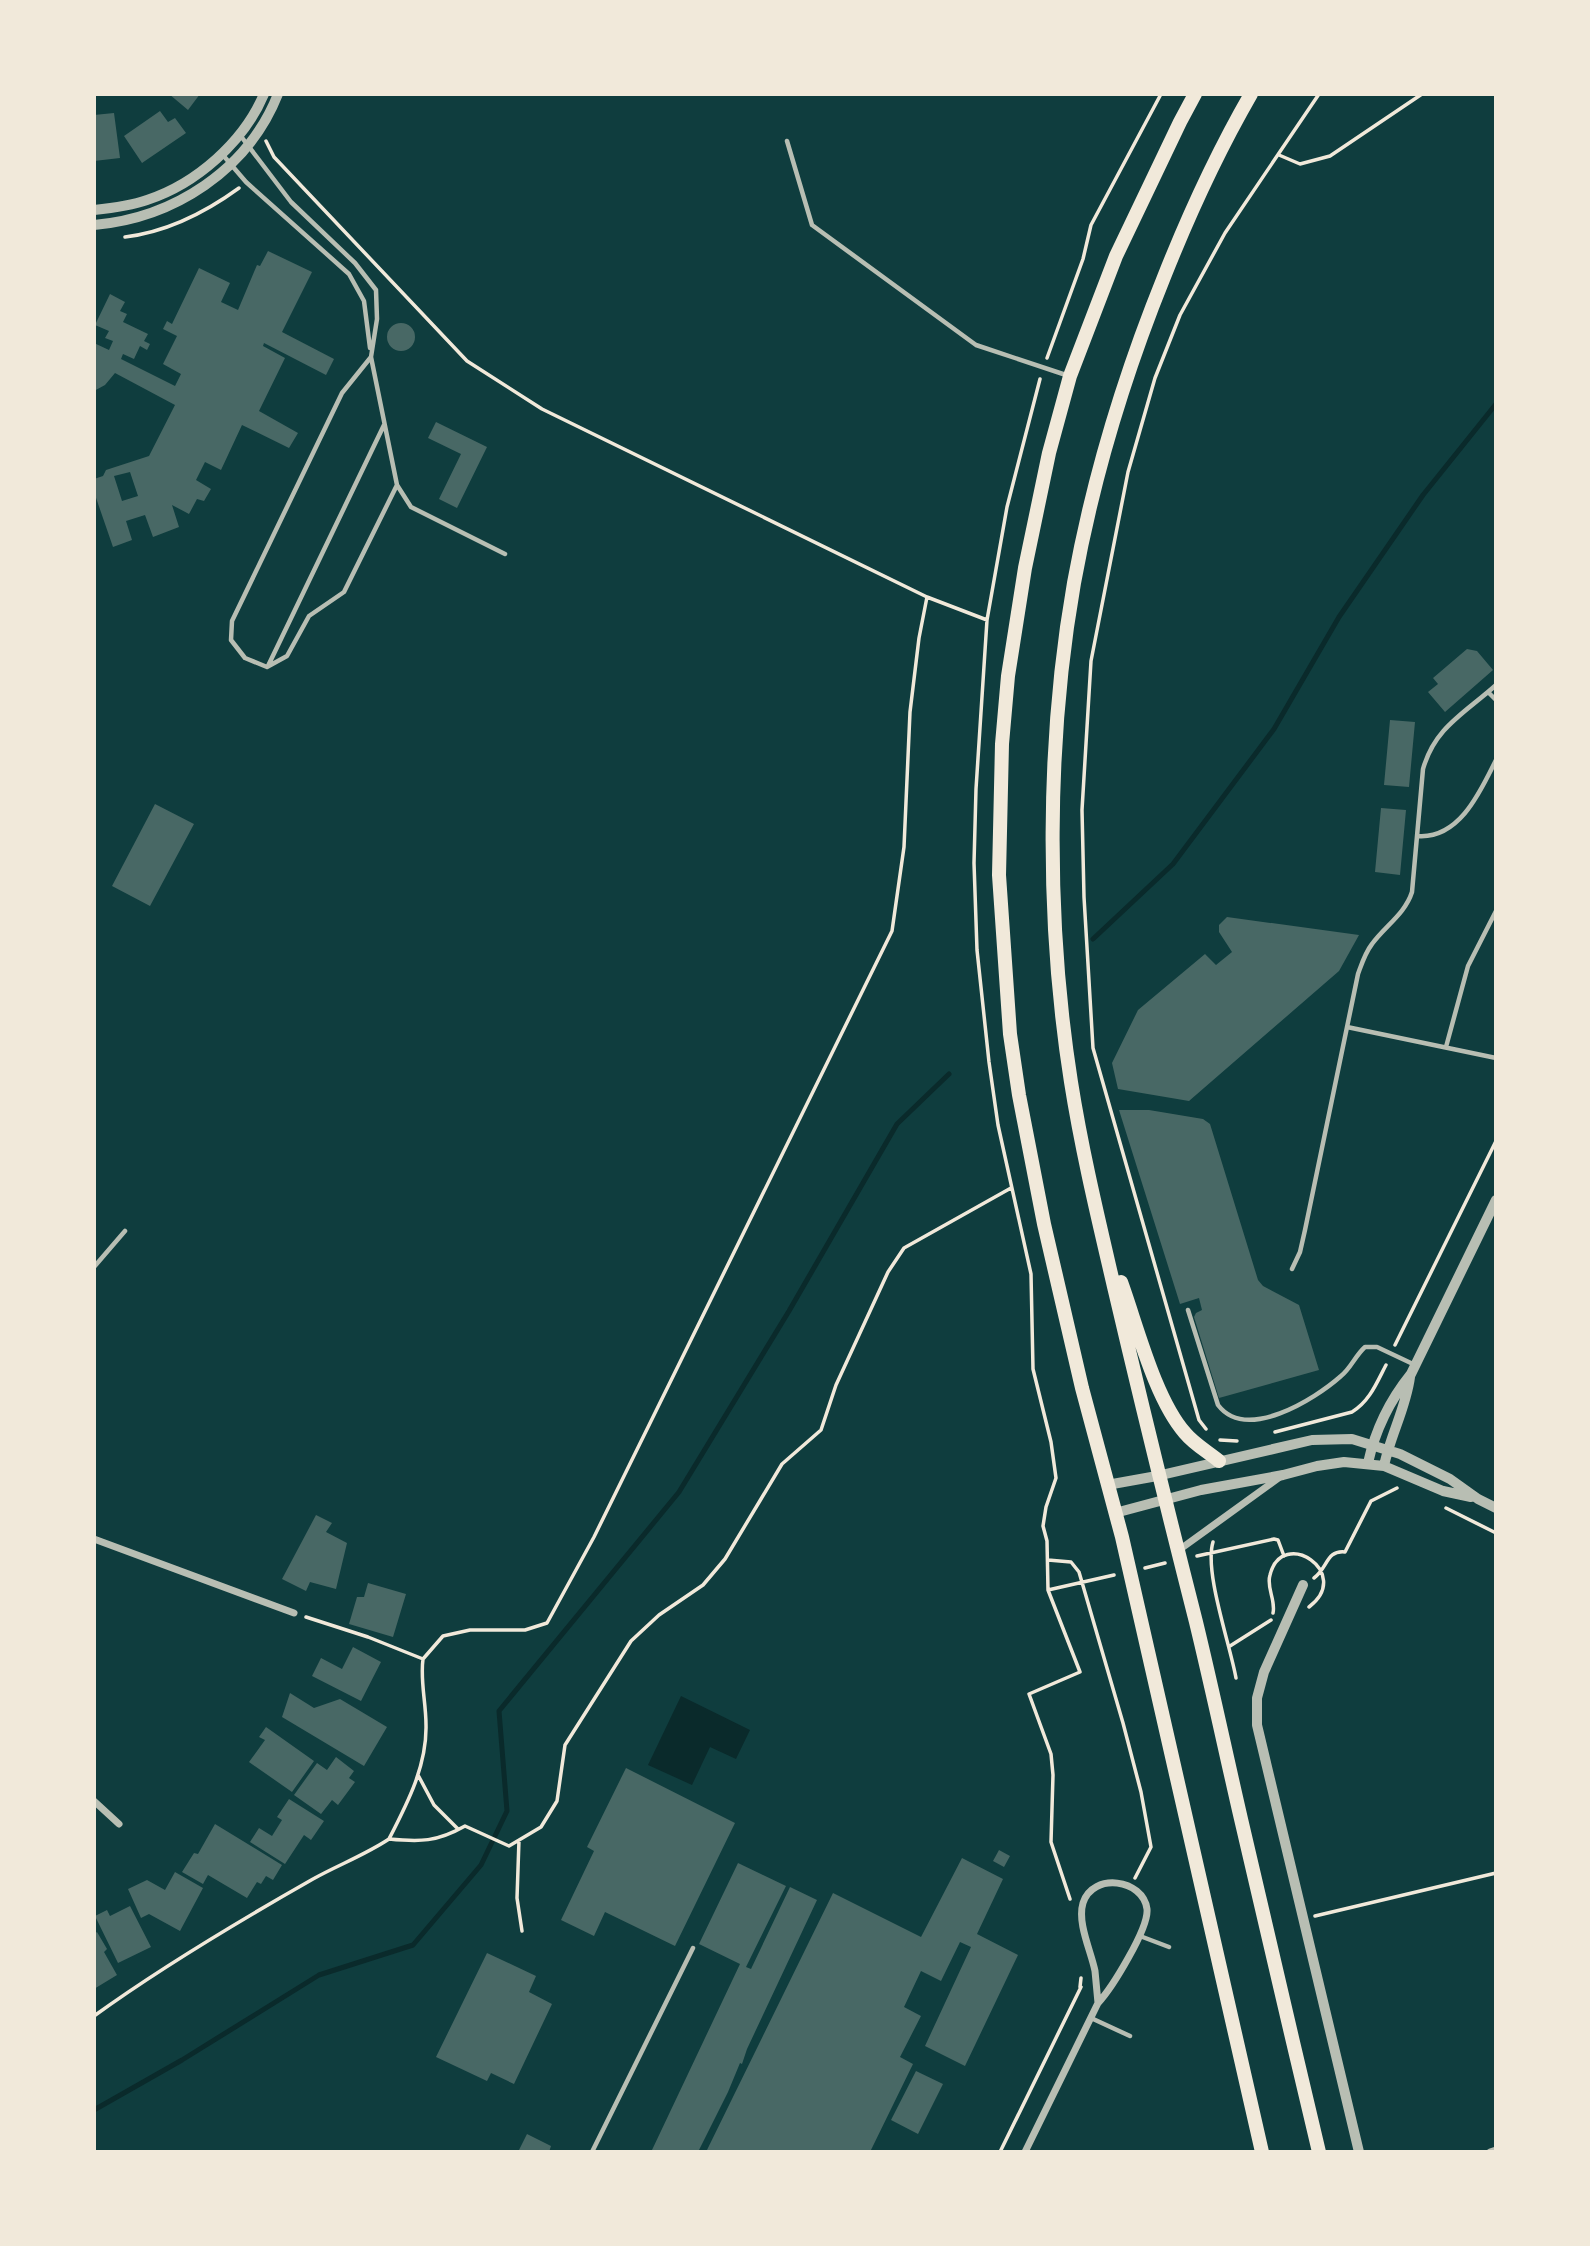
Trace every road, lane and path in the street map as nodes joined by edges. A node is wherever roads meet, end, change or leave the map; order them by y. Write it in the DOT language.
graph roads {
  1 [pos="264,94"];
  2 [pos="278,94"];
  3 [pos="1161,94"];
  4 [pos="1195,94"];
  5 [pos="1251,94"];
  6 [pos="1319,94"];
  7 [pos="1422,94"];
  8 [pos="260,130"];
  9 [pos="239,134"];
  10 [pos="787,141"];
  11 [pos="248,145"];
  12 [pos="221,153"];
  13 [pos="1279,155"];
  14 [pos="231,164"];
  15 [pos="94,210"];
  16 [pos="94,225"];
  17 [pos="371,356"];
  18 [pos="1044,367"];
  19 [pos="1070,376"];
  20 [pos="384,424"];
  21 [pos="397,485"];
  22 [pos="505,554"];
  23 [pos="927,597"];
  24 [pos="987,620"];
  25 [pos="267,667"];
  26 [pos="1496,685"];
  27 [pos="1488,692"];
  28 [pos="1496,700"];
  29 [pos="1496,760"];
  30 [pos="1418,836"];
  31 [pos="1496,911"];
  32 [pos="1347,1027"];
  33 [pos="1446,1047"];
  34 [pos="1496,1058"];
  35 [pos="1496,1141"];
  36 [pos="1012,1188"];
  37 [pos="1496,1200"];
  38 [pos="1098,1218"];
  39 [pos="125,1231"];
  40 [pos="94,1267"];
  41 [pos="1292,1269"];
  42 [pos="1188,1310"];
  43 [pos="1391,1354"];
  44 [pos="1413,1370"];
  45 [pos="1360,1407"];
  46 [pos="1364,1412"];
  47 [pos="1270,1433"];
  48 [pos="1241,1440"];
  49 [pos="1372,1444"];
  50 [pos="1387,1448"];
  51 [pos="1219,1461"];
  52 [pos="1368,1463"];
  53 [pos="1384,1466"];
  54 [pos="1283,1475"];
  55 [pos="1157,1476"];
  56 [pos="1107,1485"];
  57 [pos="1398,1488"];
  58 [pos="1478,1499"];
  59 [pos="1164,1500"];
  60 [pos="1496,1508"];
  61 [pos="1115,1513"];
  62 [pos="94,1539"];
  63 [pos="1214,1540"];
  64 [pos="1256,1542"];
  65 [pos="1176,1551"];
  66 [pos="1284,1556"];
  67 [pos="1048,1560"];
  68 [pos="1322,1572"];
  69 [pos="1072,1585"];
  70 [pos="1303,1585"];
  71 [pos="1048,1590"];
  72 [pos="1305,1612"];
  73 [pos="294,1613"];
  74 [pos="1230,1646"];
  75 [pos="423,1659"];
  76 [pos="1236,1678"];
  77 [pos="418,1773"];
  78 [pos="94,1801"];
  79 [pos="118,1824"];
  80 [pos="458,1829"];
  81 [pos="389,1839"];
  82 [pos="519,1840"];
  83 [pos="1496,1872"];
  84 [pos="1130,1887"];
  85 [pos="1069,1905"];
  86 [pos="1318,1929"];
  87 [pos="522,1931"];
  88 [pos="1140,1936"];
  89 [pos="1169,1947"];
  90 [pos="693,1948"];
  91 [pos="1082,1976"];
  92 [pos="1080,1987"];
  93 [pos="1096,1991"];
  94 [pos="1098,2003"];
  95 [pos="94,2016"];
  96 [pos="1091,2018"];
  97 [pos="1130,2036"];
  98 [pos="1496,2150"];
  99 [pos="592,2151"];
  100 [pos="1000,2151"];
  101 [pos="1025,2151"];
  102 [pos="1262,2151"];
  103 [pos="1319,2151"];
  104 [pos="1359,2151"];
  105 [pos="1490,2151"];
  1 -- 9 [label="street"];
  2 -- 8 [label="street"];
  3 -- 18 [label="path"];
  4 -- 19 [label="highway"];
  5 -- 38 [label="highway"];
  6 -- 13 [label="path"];
  7 -- 13 [label="path"];
  8 -- 11 [label="street"];
  8 -- 23 [label="path"];
  9 -- 11 [label="lane"];
  9 -- 12 [label="street"];
  10 -- 18 [label="lane"];
  11 -- 14 [label="street"];
  11 -- 17 [label="lane"];
  12 -- 14 [label="lane"];
  12 -- 15 [label="street"];
  13 -- 48 [label="path"];
  14 -- 16 [label="street"];
  14 -- 17 [label="lane"];
  17 -- 20 [label="lane"];
  17 -- 25 [label="lane"];
  18 -- 19 [label="lane"];
  18 -- 24 [label="path"];
  19 -- 56 [label="highway"];
  20 -- 21 [label="lane"];
  20 -- 25 [label="lane"];
  21 -- 22 [label="lane"];
  21 -- 25 [label="lane"];
  23 -- 24 [label="path"];
  23 -- 75 [label="path"];
  24 -- 36 [label="path"];
  26 -- 27 [label="lane"];
  27 -- 28 [label="lane"];
  27 -- 30 [label="lane"];
  29 -- 30 [label="lane"];
  30 -- 32 [label="lane"];
  31 -- 33 [label="lane"];
  32 -- 33 [label="lane"];
  32 -- 41 [label="lane"];
  33 -- 34 [label="lane"];
  35 -- 43 [label="path"];
  36 -- 67 [label="path"];
  36 -- 82 [label="path"];
  37 -- 44 [label="street"];
  38 -- 51 [label="highway"];
  38 -- 55 [label="highway"];
  39 -- 40 [label="lane"];
  42 -- 43 [label="lane"];
  43 -- 44 [label="lane"];
  43 -- 45 [label="path"];
  44 -- 49 [label="street"];
  44 -- 50 [label="street"];
  45 -- 46 [label="path"];
  45 -- 47 [label="path"];
  49 -- 50 [label="street"];
  49 -- 51 [label="street"];
  49 -- 52 [label="street"];
  50 -- 53 [label="street"];
  50 -- 58 [label="street"];
  51 -- 55 [label="street"];
  52 -- 53 [label="street"];
  52 -- 54 [label="street"];
  53 -- 58 [label="street"];
  54 -- 59 [label="street"];
  54 -- 65 [label="street"];
  55 -- 56 [label="street"];
  55 -- 59 [label="highway"];
  56 -- 61 [label="highway"];
  57 -- 68 [label="path"];
  58 -- 60 [label="street"];
  59 -- 61 [label="street"];
  59 -- 65 [label="highway"];
  61 -- 102 [label="highway"];
  62 -- 73 [label="street"];
  63 -- 74 [label="path"];
  64 -- 66 [label="path"];
  65 -- 103 [label="highway"];
  66 -- 68 [label="path"];
  66 -- 74 [label="path"];
  67 -- 71 [label="path"];
  67 -- 84 [label="path"];
  68 -- 70 [label="path"];
  68 -- 72 [label="path"];
  69 -- 71 [label="path"];
  70 -- 104 [label="street"];
  71 -- 85 [label="path"];
  73 -- 75 [label="path"];
  74 -- 76 [label="path"];
  75 -- 77 [label="path"];
  77 -- 80 [label="path"];
  77 -- 81 [label="path"];
  78 -- 79 [label="street"];
  80 -- 81 [label="path"];
  80 -- 82 [label="path"];
  81 -- 95 [label="path"];
  82 -- 87 [label="path"];
  83 -- 86 [label="path"];
  84 -- 88 [label="street"];
  84 -- 93 [label="street"];
  88 -- 89 [label="lane"];
  88 -- 94 [label="street"];
  90 -- 99 [label="lane"];
  91 -- 92 [label="path"];
  92 -- 93 [label="path"];
  92 -- 100 [label="path"];
  93 -- 94 [label="street"];
  94 -- 96 [label="street"];
  96 -- 97 [label="lane"];
  96 -- 101 [label="street"];
  98 -- 105 [label="street"];
}
